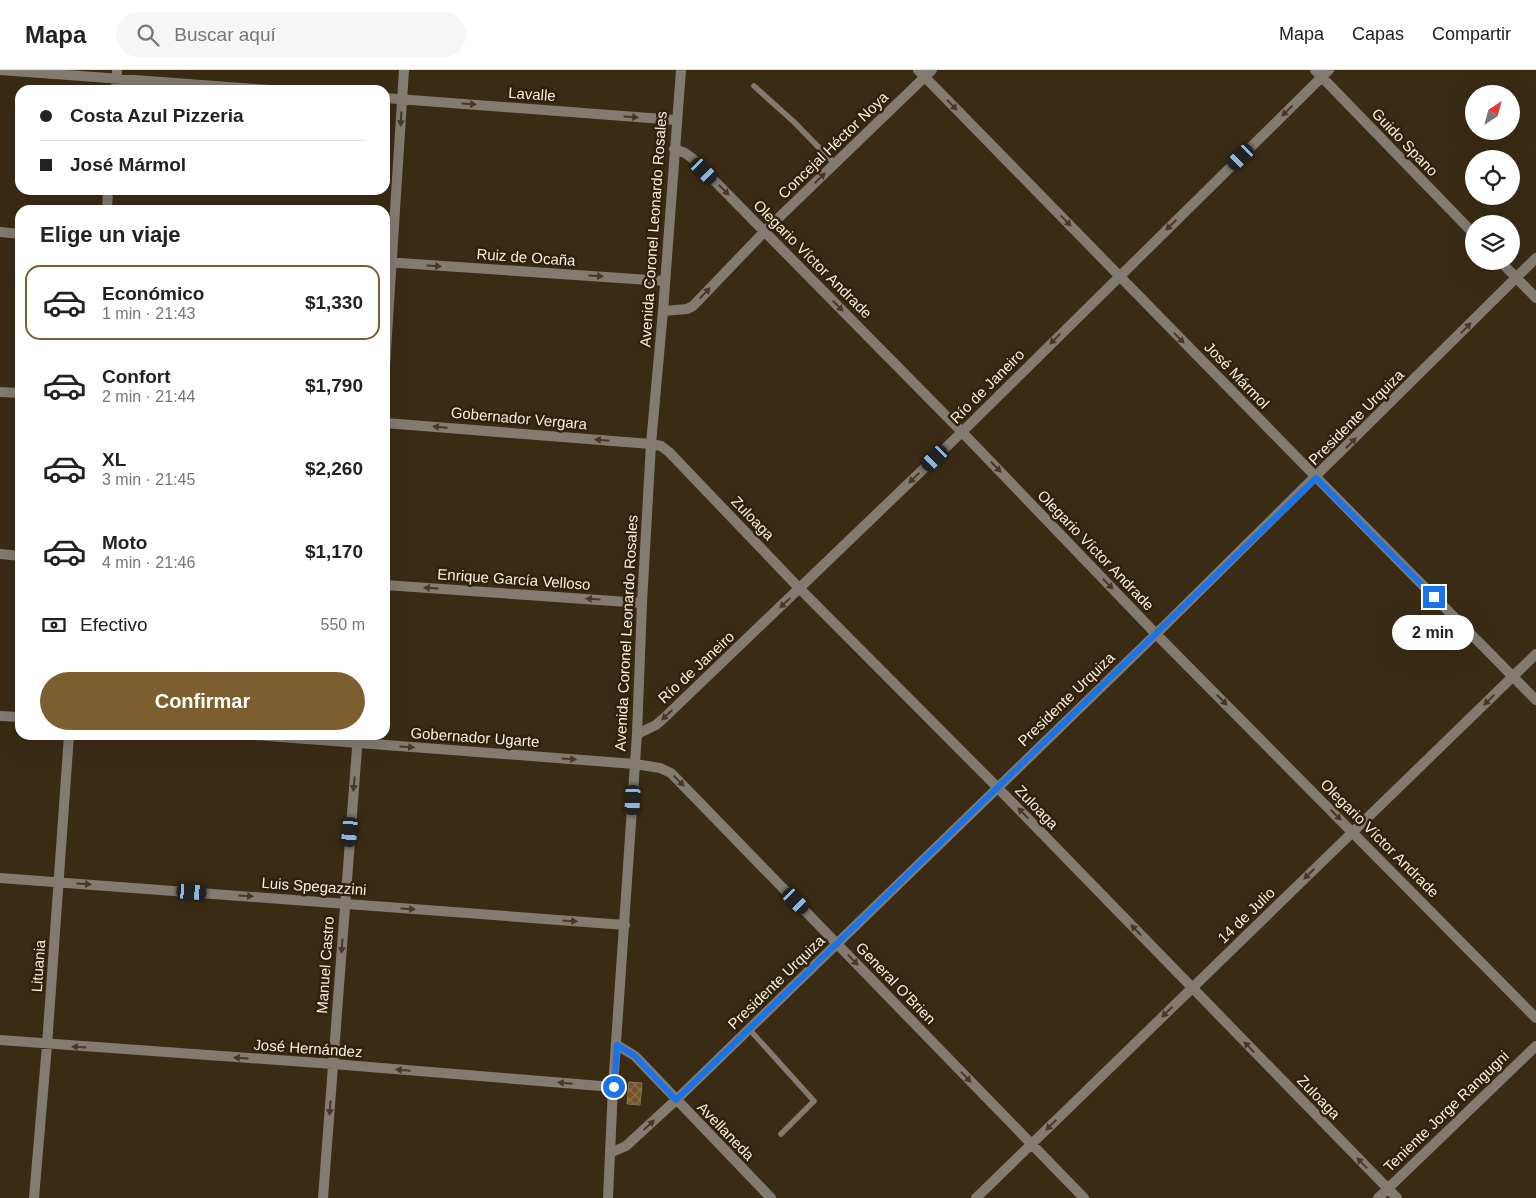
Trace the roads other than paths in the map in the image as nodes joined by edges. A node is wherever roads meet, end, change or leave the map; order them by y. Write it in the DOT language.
graph roads {
  1 [pos="0,70"];
  2 [pos="404,70"];
  3 [pos="681,70"];
  4 [pos="925,72"];
  5 [pos="1322,72"];
  6 [pos="116,80"];
  7 [pos="193,85"];
  8 [pos="754,86"];
  9 [pos="390,98"];
  10 [pos="402,99"];
  11 [pos="676,120"];
  12 [pos="674,149"];
  13 [pos="835,164"];
  14 [pos="1465,224"];
  15 [pos="765,231"];
  16 [pos="0,232"];
  17 [pos="15,234"];
  18 [pos="390,250"];
  19 [pos="1536,258"];
  20 [pos="390,263"];
  21 [pos="1508,270"];
  22 [pos="1119,276"];
  23 [pos="1516,278"];
  24 [pos="664,281"];
  25 [pos="1536,298"];
  26 [pos="663,311"];
  27 [pos="0,392"];
  28 [pos="15,393"];
  29 [pos="390,423"];
  30 [pos="962,432"];
  31 [pos="651,444"];
  32 [pos="1316,478"];
  33 [pos="0,554"];
  34 [pos="15,556"];
  35 [pos="390,585"];
  36 [pos="800,589"];
  37 [pos="642,603"];
  38 [pos="1156,634"];
  39 [pos="1536,654"];
  40 [pos="1513,677"];
  41 [pos="1536,700"];
  42 [pos="0,716"];
  43 [pos="15,717"];
  44 [pos="637,734"];
  45 [pos="69,740"];
  46 [pos="358,740"];
  47 [pos="369,740"];
  48 [pos="635,764"];
  49 [pos="997,787"];
  50 [pos="1353,832"];
  51 [pos="0,878"];
  52 [pos="58,882"];
  53 [pos="344,904"];
  54 [pos="625,925"];
  55 [pos="837,943"];
  56 [pos="1192,988"];
  57 [pos="1536,1018"];
  58 [pos="749,1029"];
  59 [pos="0,1040"];
  60 [pos="47,1045"];
  61 [pos="617,1045"];
  62 [pos="1536,1046"];
  63 [pos="333,1064"];
  64 [pos="614,1087"];
  65 [pos="676,1100"];
  66 [pos="781,1134"];
  67 [pos="1031,1144"];
  68 [pos="610,1153"];
  69 [pos="1387,1189"];
  70 [pos="34,1198"];
  71 [pos="323,1198"];
  72 [pos="608,1198"];
  73 [pos="770,1198"];
  74 [pos="976,1198"];
  75 [pos="1084,1198"];
  76 [pos="1378,1198"];
  77 [pos="1396,1198"];
  1 -- 6 [label="street"];
  2 -- 10 [label="street"];
  3 -- 11 [label="street, Avenida Coronel Leonardo Rosales"];
  4 -- 13 [label="street, Concejal Héctor Noya"];
  4 -- 22 [label="street, José Mármol, one-way"];
  5 -- 14 [label="street, Guido Spano"];
  5 -- 22 [label="street, Río de Janeiro, one-way"];
  6 -- 7 [label="street"];
  8 -- 13 [label="lane"];
  9 -- 10 [label="street, Lavalle"];
  10 -- 11 [label="street, Lavalle, one-way"];
  10 -- 18 [label="street, one-way"];
  11 -- 12 [label="street, Avenida Coronel Leonardo Rosales"];
  12 -- 15 [label="street, Olegario Víctor Andrade, one-way"];
  12 -- 24 [label="street, Avenida Coronel Leonardo Rosales"];
  15 -- 13 [label="street, Concejal Héctor Noya, one-way"];
  26 -- 15 [label="street, Concejal Héctor Noya, one-way"];
  15 -- 30 [label="street, Olegario Víctor Andrade, one-way"];
  16 -- 17 [label="street"];
  19 -- 23 [label="street, Presidente Urquiza"];
  20 -- 24 [label="street, Ruiz de Ocaña, one-way"];
  21 -- 23 [label="street"];
  22 -- 30 [label="street, Río de Janeiro, one-way"];
  22 -- 32 [label="street, José Mármol, one-way"];
  23 -- 25 [label="street"];
  32 -- 23 [label="street, Presidente Urquiza, one-way"];
  24 -- 26 [label="street, Avenida Coronel Leonardo Rosales"];
  26 -- 31 [label="street, Avenida Coronel Leonardo Rosales"];
  27 -- 28 [label="street"];
  31 -- 29 [label="street, Gobernador Vergara, one-way"];
  30 -- 36 [label="street, Río de Janeiro, one-way"];
  30 -- 38 [label="street, Olegario Víctor Andrade, one-way"];
  31 -- 36 [label="street, Zuloaga"];
  31 -- 37 [label="street, Avenida Coronel Leonardo Rosales"];
  32 -- 38 [label="street, Presidente Urquiza"];
  32 -- 40 [label="street, José Mármol"];
  33 -- 34 [label="street"];
  37 -- 35 [label="street, Enrique García Velloso, one-way"];
  36 -- 44 [label="street, Río de Janeiro, one-way"];
  36 -- 49 [label="street, Zuloaga"];
  37 -- 44 [label="street, Avenida Coronel Leonardo Rosales"];
  38 -- 49 [label="street, Presidente Urquiza"];
  38 -- 50 [label="street, Olegario Víctor Andrade, one-way"];
  39 -- 40 [label="street, 14 de Julio"];
  40 -- 41 [label="street, José Mármol"];
  40 -- 50 [label="street, 14 de Julio, one-way"];
  42 -- 43 [label="street"];
  44 -- 48 [label="street, Avenida Coronel Leonardo Rosales"];
  45 -- 52 [label="street, Lituania"];
  46 -- 53 [label="street, Manuel Castro, one-way"];
  47 -- 48 [label="street, Gobernador Ugarte, one-way"];
  48 -- 54 [label="street, Avenida Coronel Leonardo Rosales"];
  48 -- 55 [label="street, General O'Brien, one-way"];
  49 -- 55 [label="street, Presidente Urquiza"];
  56 -- 49 [label="street, Zuloaga, one-way"];
  50 -- 56 [label="street, 14 de Julio, one-way"];
  50 -- 57 [label="street, Olegario Víctor Andrade"];
  51 -- 52 [label="street, Luis Spegazzini"];
  52 -- 53 [label="street, Luis Spegazzini, one-way"];
  52 -- 60 [label="street, Lituania"];
  53 -- 54 [label="street, Luis Spegazzini, one-way"];
  53 -- 63 [label="street, Manuel Castro, one-way"];
  54 -- 61 [label="street, Avenida Coronel Leonardo Rosales"];
  55 -- 58 [label="street, Presidente Urquiza"];
  55 -- 67 [label="street, General O'Brien, one-way"];
  56 -- 67 [label="street, 14 de Julio, one-way"];
  69 -- 56 [label="street, Zuloaga, one-way"];
  58 -- 65 [label="street, Presidente Urquiza"];
  58 -- 66 [label="lane"];
  59 -- 60 [label="street, José Hernández"];
  63 -- 60 [label="street, José Hernández, one-way"];
  60 -- 70 [label="street, Lituania"];
  61 -- 64 [label="street, Avenida Coronel Leonardo Rosales"];
  61 -- 65 [label="street, Avellaneda"];
  62 -- 69 [label="street, Teniente Jorge Rangugni"];
  64 -- 63 [label="street, José Hernández, one-way"];
  63 -- 71 [label="street, Manuel Castro, one-way"];
  64 -- 68 [label="street, Avenida Coronel Leonardo Rosales"];
  68 -- 65 [label="street, Presidente Urquiza, one-way"];
  65 -- 73 [label="street, Avellaneda"];
  67 -- 74 [label="street, 14 de Julio"];
  67 -- 75 [label="street, General O'Brien"];
  68 -- 72 [label="street, Avenida Coronel Leonardo Rosales"];
  69 -- 76 [label="street, Teniente Jorge Rangugni"];
  69 -- 77 [label="street, Zuloaga"];
}
